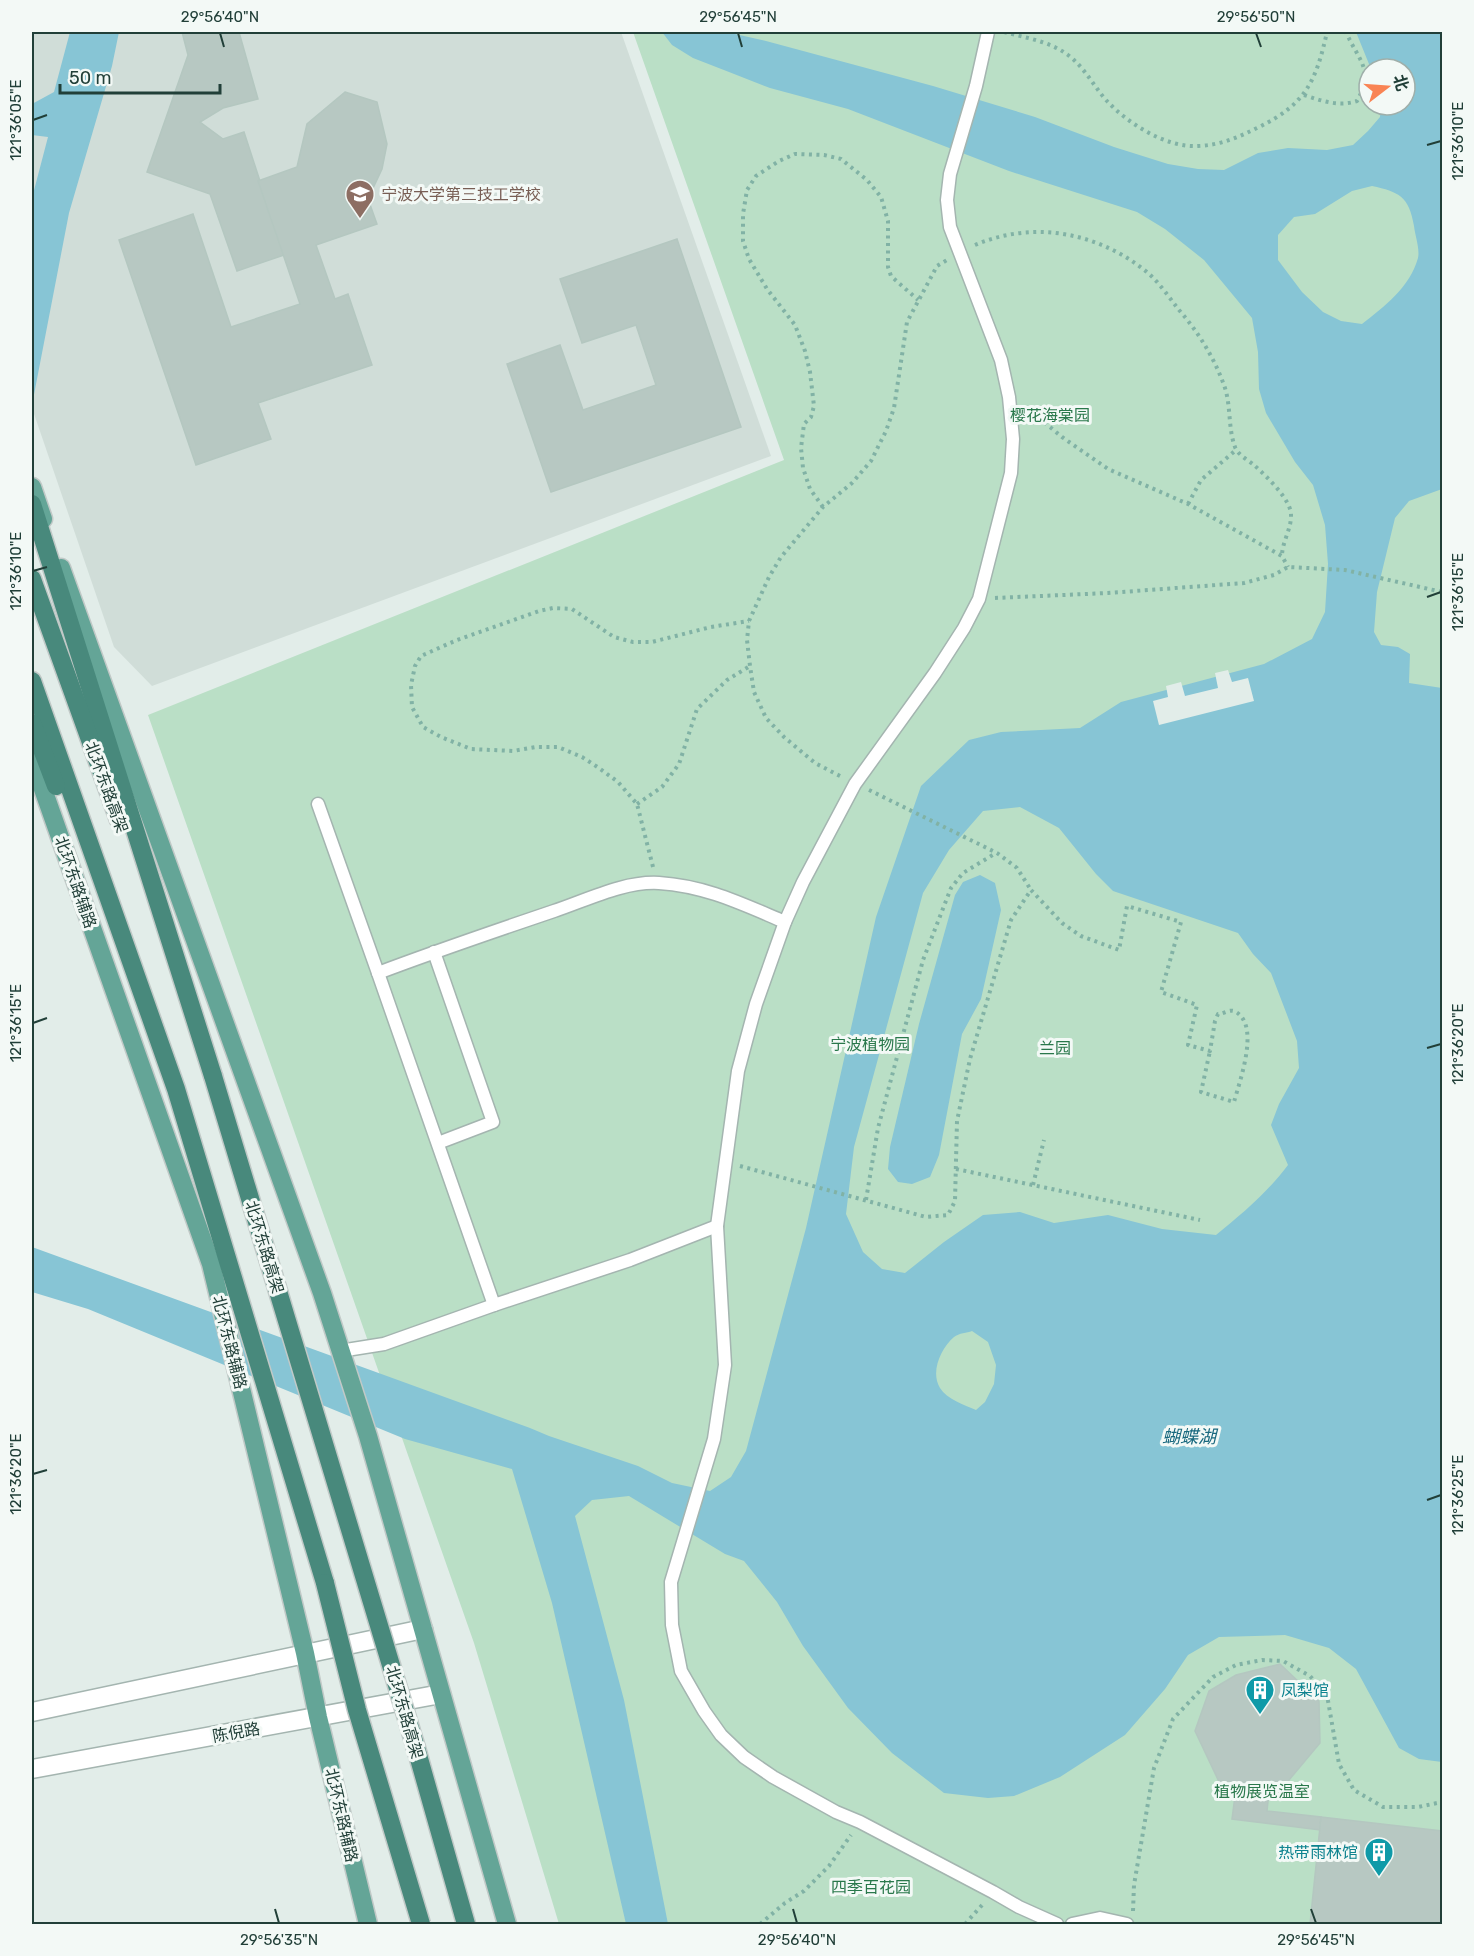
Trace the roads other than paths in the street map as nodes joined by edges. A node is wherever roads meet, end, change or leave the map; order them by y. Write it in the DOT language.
graph roads {
  1 [pos="988,32"];
  2 [pos="32,487"];
  3 [pos="32,504"];
  4 [pos="32,579"];
  5 [pos="32,681"];
  6 [pos="32,723"];
  7 [pos="32,758"];
  8 [pos="318,804"];
  9 [pos="785,922"];
  10 [pos="434,952"];
  11 [pos="378,973"];
  12 [pos="213,1076"];
  13 [pos="176,1089"];
  14 [pos="438,1143"];
  15 [pos="717,1226"];
  16 [pos="494,1305"];
  17 [pos="340,1351"];
  18 [pos="423,1629"];
  19 [pos="305,1653"];
  20 [pos="441,1694"];
  21 [pos="32,1712"];
  22 [pos="318,1717"];
  23 [pos="32,1769"];
  24 [pos="1130,1920"];
  25 [pos="368,1924"];
  26 [pos="421,1924"];
  27 [pos="466,1924"];
  28 [pos="507,1924"];
  29 [pos="1057,1924"];
  30 [pos="1072,1924"];
  1 -- 9 [label="lane"];
  2 -- 17 [label="main road"];
  3 -- 12 [label="highway"];
  4 -- 12 [label="highway, 北环东路高架"];
  5 -- 13 [label="highway"];
  6 -- 13 [label="highway"];
  7 -- 19 [label="main road, 北环东路辅路"];
  8 -- 11 [label="lane"];
  9 -- 10 [label="lane"];
  9 -- 15 [label="lane"];
  10 -- 11 [label="lane"];
  10 -- 14 [label="lane"];
  11 -- 14 [label="lane"];
  12 -- 27 [label="highway, 北环东路高架, bridge"];
  13 -- 26 [label="highway, bridge"];
  14 -- 16 [label="lane"];
  15 -- 16 [label="lane"];
  15 -- 29 [label="lane"];
  16 -- 17 [label="lane"];
  17 -- 18 [label="main road"];
  18 -- 19 [label="street"];
  18 -- 20 [label="main road"];
  19 -- 21 [label="street"];
  19 -- 22 [label="main road, 北环东路辅路"];
  20 -- 22 [label="street, 陈倪路"];
  20 -- 28 [label="main road"];
  22 -- 23 [label="street, 陈倪路"];
  22 -- 25 [label="main road, 北环东路辅路"];
  24 -- 30 [label="lane"];
}
